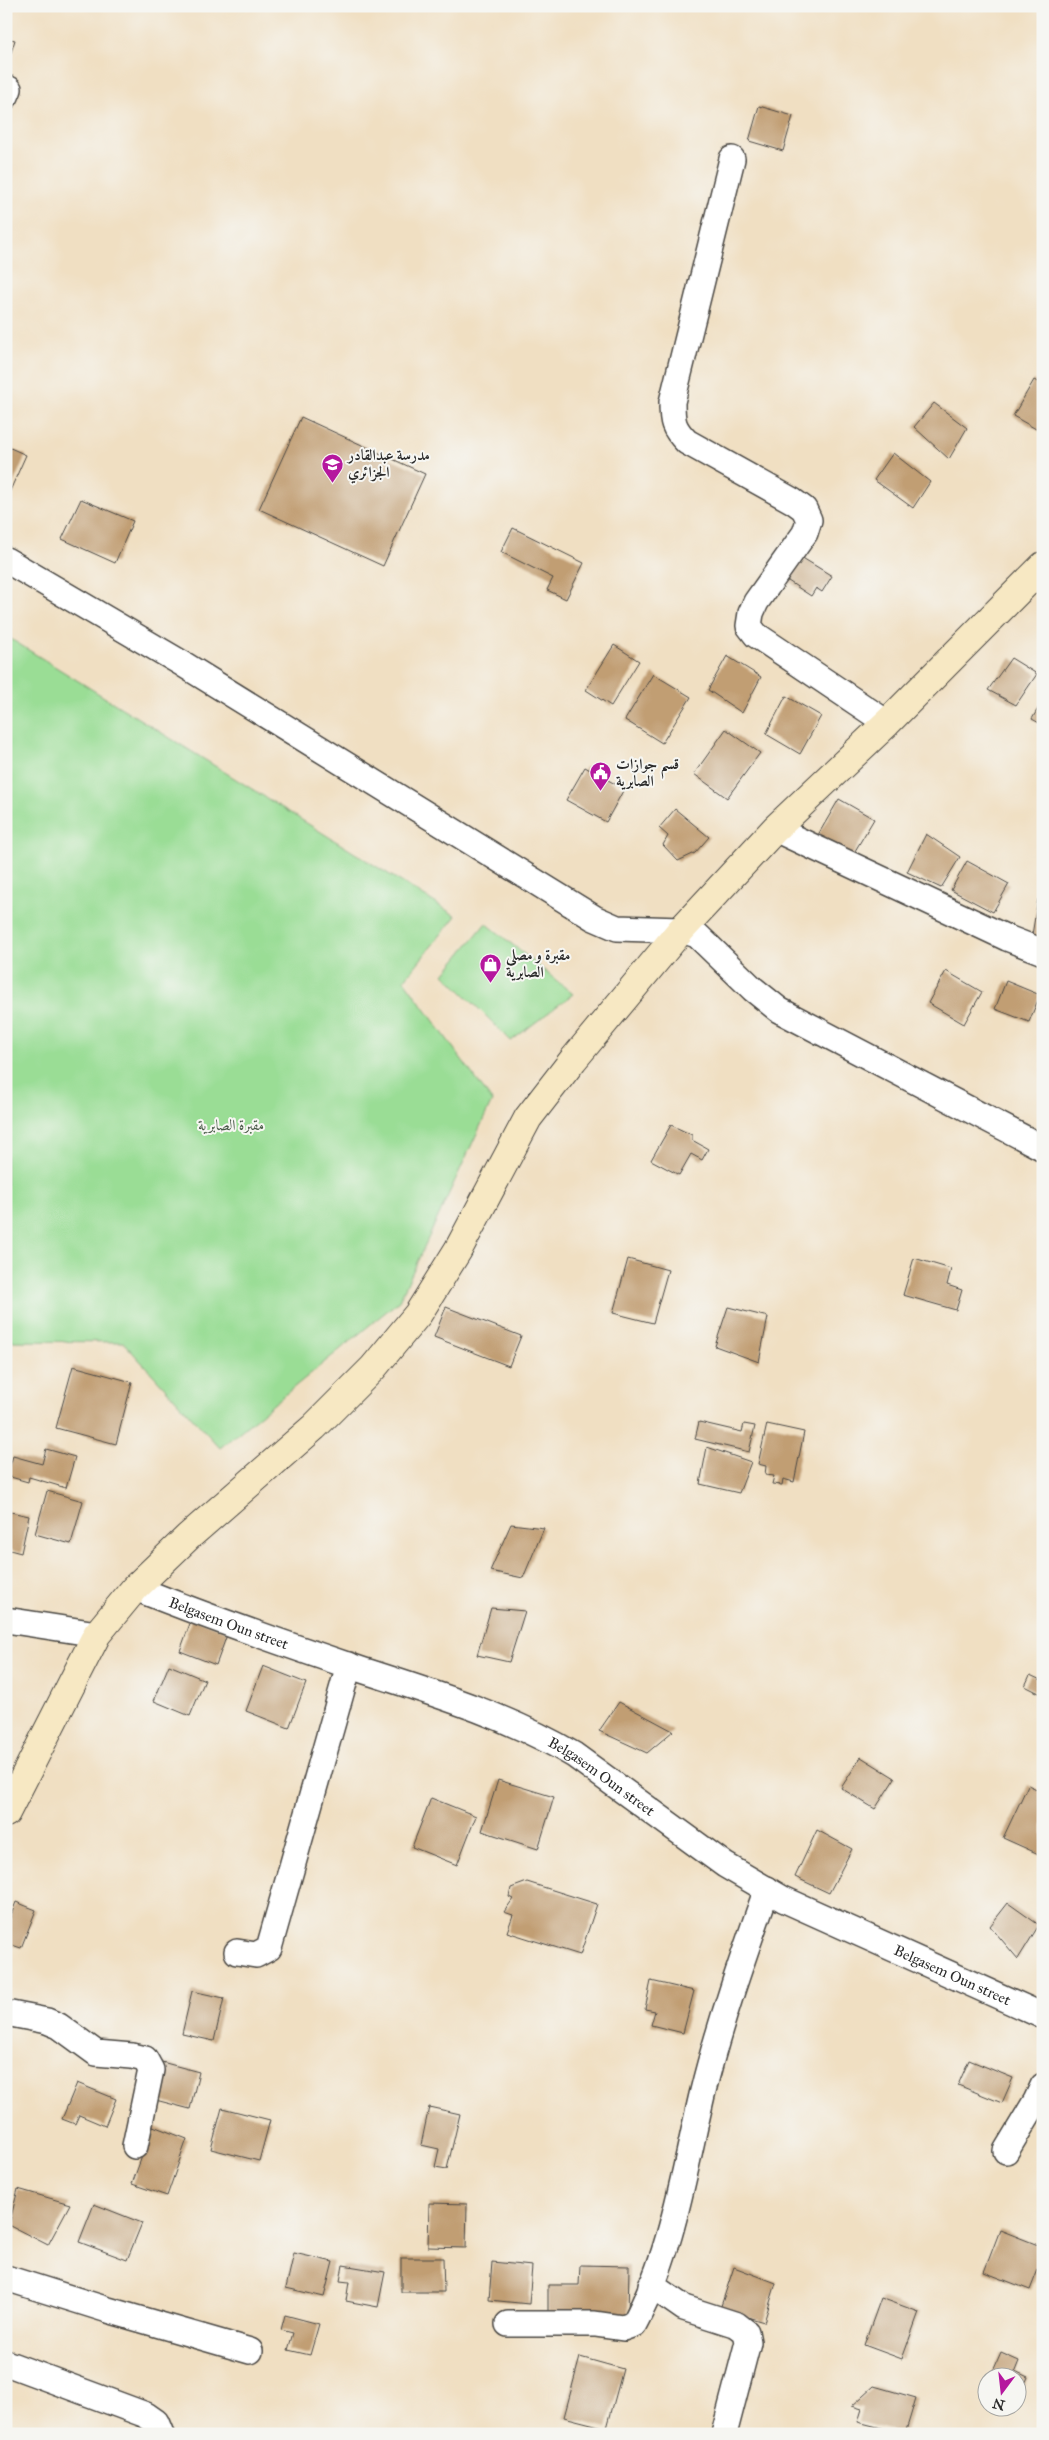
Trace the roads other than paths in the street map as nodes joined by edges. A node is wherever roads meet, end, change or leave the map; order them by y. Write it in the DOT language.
graph roads {
  1 [pos="732,159"];
  2 [pos="6,560"];
  3 [pos="1043,566"];
  4 [pos="887,723"];
  5 [pos="775,829"];
  6 [pos="681,930"];
  7 [pos="1043,952"];
  8 [pos="1043,1148"];
  9 [pos="135,1588"];
  10 [pos="6,1620"];
  11 [pos="97,1634"];
  12 [pos="348,1665"];
  13 [pos="6,1813"];
  14 [pos="767,1889"];
  15 [pos="237,1952"];
  16 [pos="6,2014"];
  17 [pos="1043,2016"];
  18 [pos="1043,2086"];
  19 [pos="134,2146"];
  20 [pos="1006,2151"];
  21 [pos="6,2278"];
  22 [pos="651,2285"];
  23 [pos="508,2324"];
  24 [pos="250,2351"];
  25 [pos="6,2363"];
  26 [pos="162,2434"];
  27 [pos="724,2434"];
  1 -- 4 [label="street"];
  2 -- 6 [label="street"];
  3 -- 4 [label="street"];
  4 -- 5 [label="street"];
  5 -- 6 [label="street"];
  5 -- 7 [label="street"];
  6 -- 8 [label="street"];
  6 -- 9 [label="street"];
  9 -- 11 [label="street"];
  9 -- 12 [label="street, Belgasem Oun street"];
  10 -- 11 [label="street"];
  11 -- 13 [label="street"];
  12 -- 14 [label="street, Belgasem Oun street"];
  12 -- 15 [label="street"];
  14 -- 17 [label="street, Belgasem Oun street"];
  14 -- 22 [label="street"];
  16 -- 19 [label="street"];
  18 -- 20 [label="street"];
  21 -- 24 [label="street"];
  22 -- 23 [label="street"];
  22 -- 27 [label="street"];
  25 -- 26 [label="street"];
}
